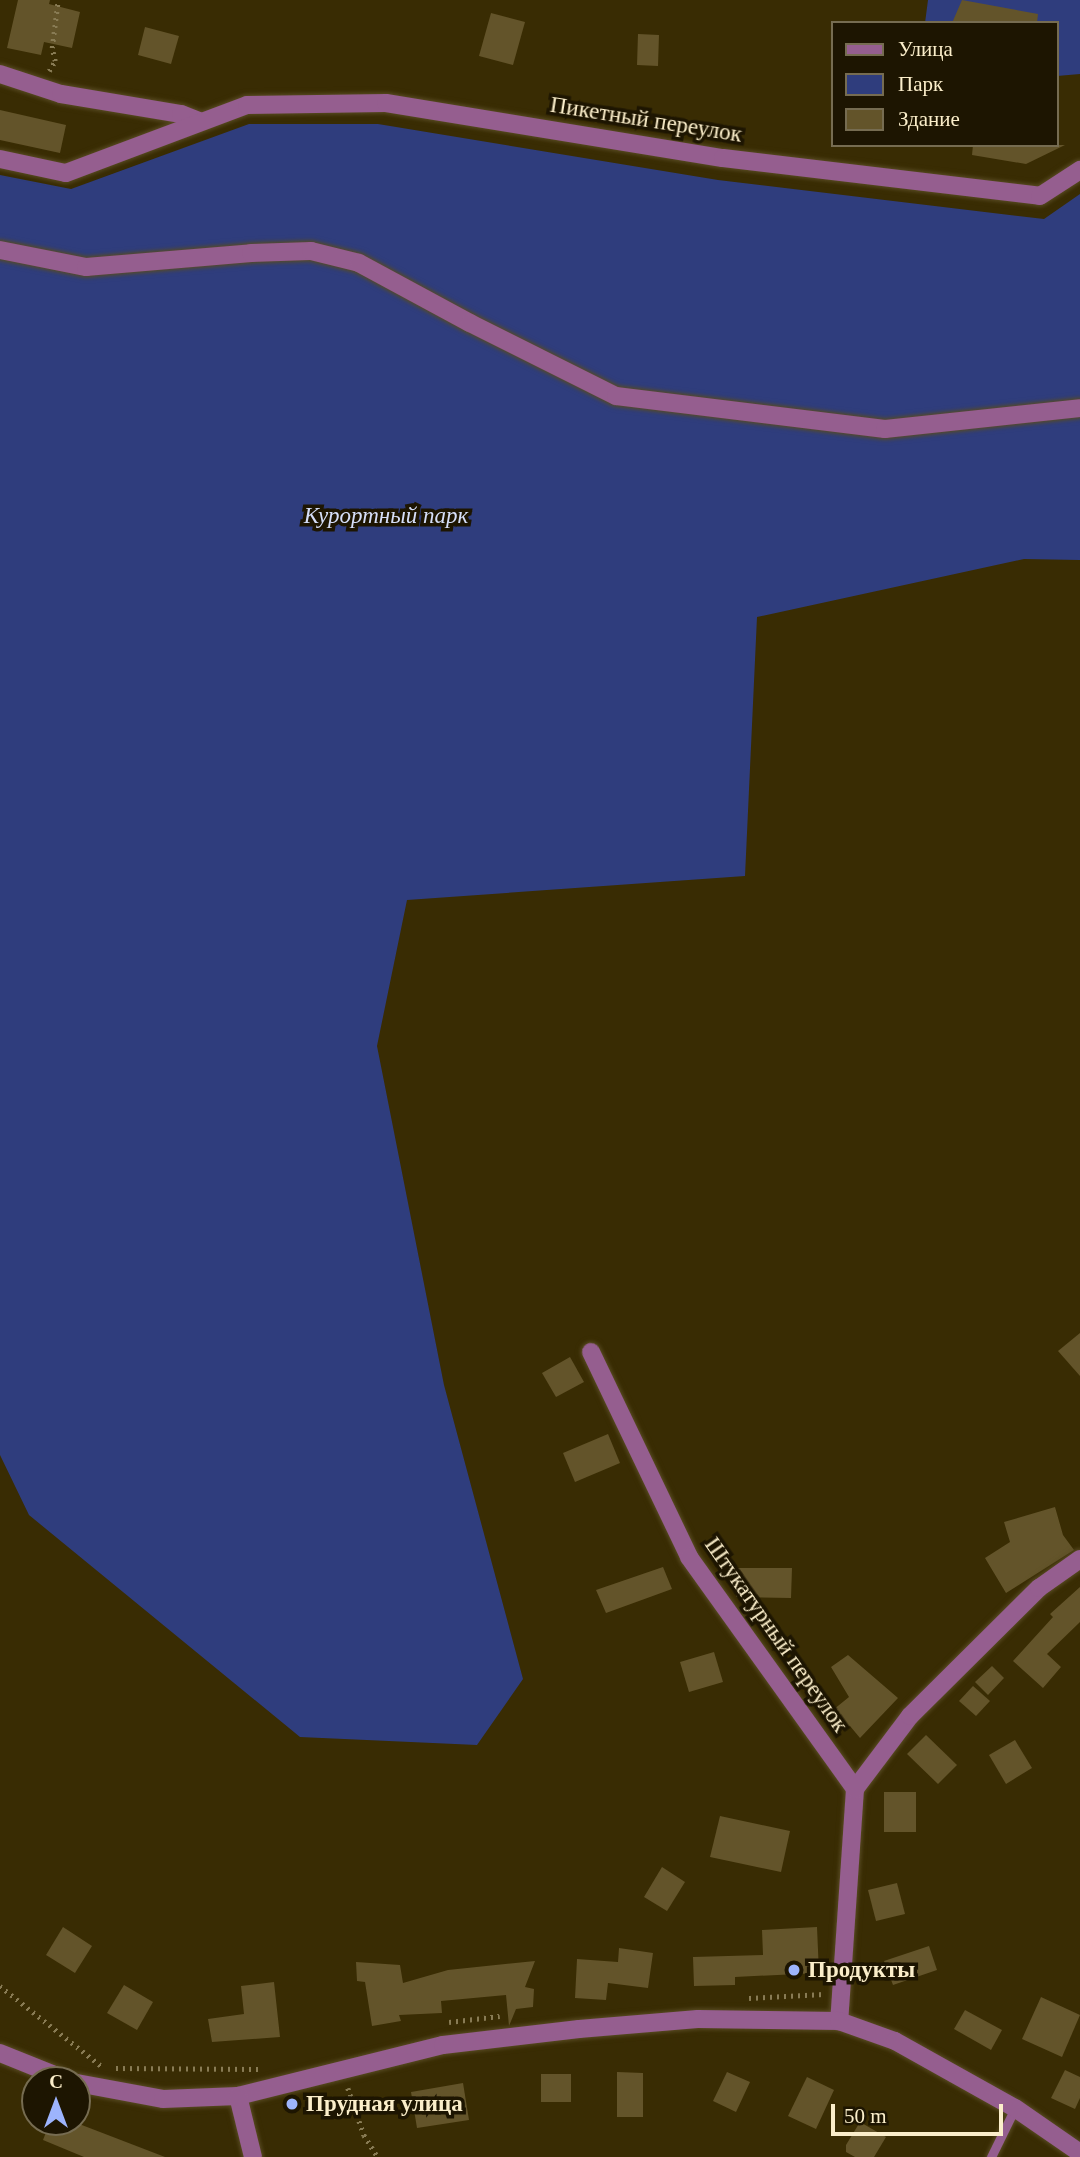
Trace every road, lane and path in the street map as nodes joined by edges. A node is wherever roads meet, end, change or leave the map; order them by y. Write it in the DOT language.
graph roads {
  1 [pos="58,0"];
  2 [pos="55,61"];
  3 [pos="0,75"];
  4 [pos="199,121"];
  5 [pos="0,159"];
  6 [pos="1080,170"];
  7 [pos="0,250"];
  8 [pos="1080,408"];
  9 [pos="591,1352"];
  10 [pos="1080,1559"];
  11 [pos="855,1789"];
  12 [pos="0,1986"];
  13 [pos="841,1994"];
  14 [pos="746,1998"];
  15 [pos="514,2015"];
  16 [pos="839,2021"];
  17 [pos="447,2023"];
  18 [pos="0,2053"];
  19 [pos="32,2066"];
  20 [pos="341,2068"];
  21 [pos="271,2069"];
  22 [pos="91,2086"];
  23 [pos="238,2096"];
  24 [pos="1015,2108"];
  25 [pos="1080,2153"];
  26 [pos="253,2157"];
  27 [pos="378,2157"];
  28 [pos="991,2157"];
  1 -- 2 [label="path"];
  3 -- 4 [label="street"];
  4 -- 5 [label="street, Пикетный переулок"];
  4 -- 6 [label="street, Пикетный переулок"];
  7 -- 8 [label="street"];
  9 -- 11 [label="street, Штукатурный переулок"];
  10 -- 11 [label="street"];
  11 -- 13 [label="street"];
  12 -- 21 [label="path"];
  13 -- 14 [label="path"];
  13 -- 16 [label="street"];
  15 -- 17 [label="path"];
  16 -- 20 [label="street"];
  16 -- 24 [label="street"];
  18 -- 19 [label="street"];
  20 -- 23 [label="street"];
  20 -- 27 [label="path"];
  22 -- 23 [label="street"];
  23 -- 26 [label="street"];
  24 -- 25 [label="street"];
  24 -- 28 [label="lane"];
}
